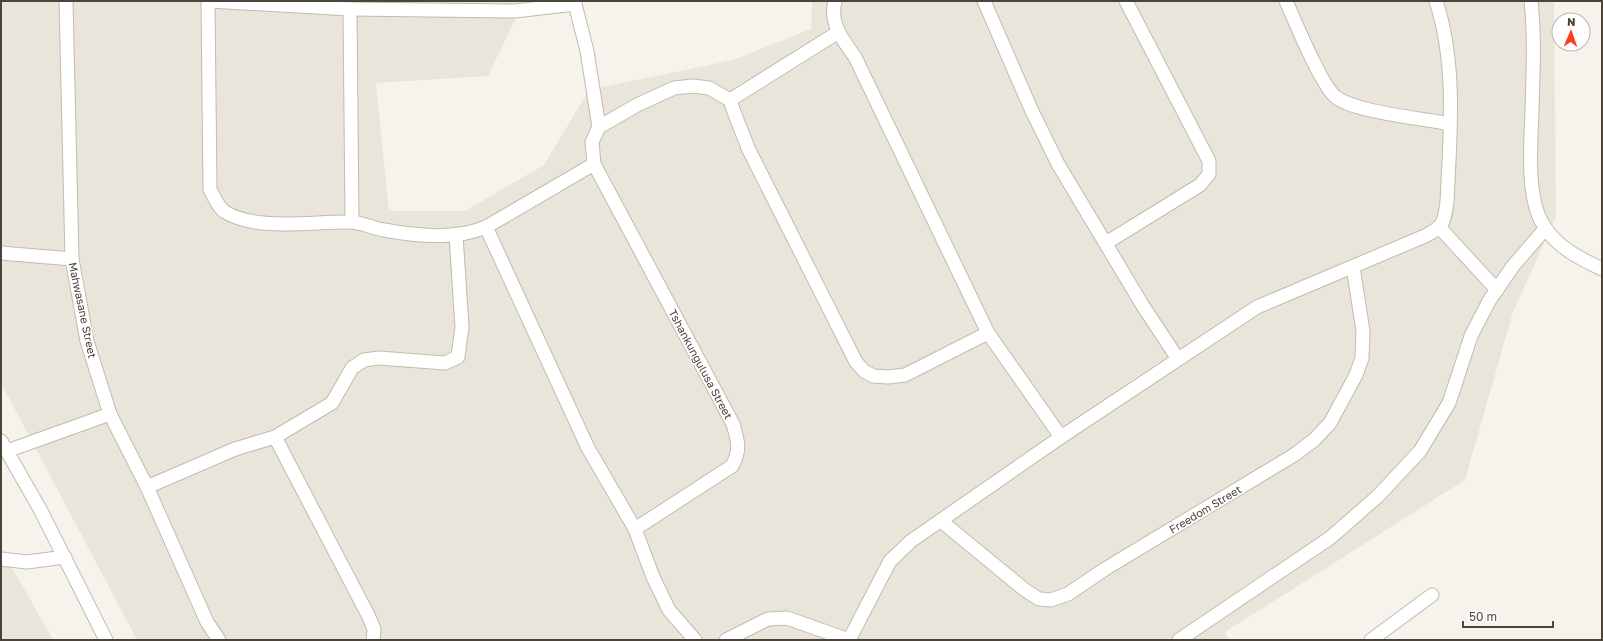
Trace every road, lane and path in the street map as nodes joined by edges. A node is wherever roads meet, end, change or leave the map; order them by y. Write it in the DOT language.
graph roads {
  1 [pos="66,1"];
  2 [pos="208,1"];
  3 [pos="835,1"];
  4 [pos="984,1"];
  5 [pos="1126,1"];
  6 [pos="1286,1"];
  7 [pos="1436,1"];
  8 [pos="1531,1"];
  9 [pos="575,3"];
  10 [pos="350,9"];
  11 [pos="837,33"];
  12 [pos="730,100"];
  13 [pos="1450,124"];
  14 [pos="599,127"];
  15 [pos="594,164"];
  16 [pos="352,222"];
  17 [pos="486,227"];
  18 [pos="1440,228"];
  19 [pos="1545,228"];
  20 [pos="456,235"];
  21 [pos="1106,243"];
  22 [pos="1,253"];
  23 [pos="72,259"];
  24 [pos="1353,267"];
  25 [pos="1602,269"];
  26 [pos="1497,290"];
  27 [pos="988,333"];
  28 [pos="1178,359"];
  29 [pos="110,414"];
  30 [pos="275,437"];
  31 [pos="1061,437"];
  32 [pos="4,446"];
  33 [pos="147,487"];
  34 [pos="940,521"];
  35 [pos="635,529"];
  36 [pos="65,557"];
  37 [pos="1,559"];
  38 [pos="1432,595"];
  39 [pos="1184,638"];
  40 [pos="106,640"];
  41 [pos="219,640"];
  42 [pos="373,640"];
  43 [pos="695,640"];
  44 [pos="726,640"];
  45 [pos="849,640"];
  46 [pos="1371,640"];
  1 -- 23 [label="street, Mahwasane Street"];
  2 -- 10 [label="street"];
  2 -- 16 [label="street"];
  3 -- 11 [label="street"];
  4 -- 21 [label="street"];
  5 -- 21 [label="street"];
  6 -- 13 [label="street"];
  7 -- 13 [label="street"];
  8 -- 19 [label="street"];
  9 -- 10 [label="street"];
  9 -- 14 [label="street"];
  10 -- 16 [label="street"];
  11 -- 12 [label="street"];
  11 -- 27 [label="street"];
  12 -- 14 [label="street"];
  12 -- 27 [label="street"];
  13 -- 18 [label="street"];
  14 -- 15 [label="street"];
  15 -- 17 [label="street"];
  15 -- 35 [label="street, Tshankungulusa Street"];
  16 -- 20 [label="street"];
  17 -- 20 [label="street"];
  17 -- 35 [label="street"];
  18 -- 24 [label="street"];
  18 -- 26 [label="street"];
  19 -- 25 [label="street"];
  19 -- 26 [label="street"];
  20 -- 30 [label="street"];
  21 -- 28 [label="street"];
  22 -- 23 [label="street"];
  23 -- 29 [label="street, Mahwasane Street"];
  24 -- 28 [label="street"];
  24 -- 34 [label="street, Freedom Street"];
  26 -- 39 [label="street"];
  27 -- 31 [label="street"];
  28 -- 31 [label="street"];
  29 -- 32 [label="street"];
  29 -- 33 [label="street, Mahwasane Street"];
  30 -- 33 [label="street"];
  30 -- 42 [label="street"];
  31 -- 34 [label="street"];
  32 -- 36 [label="street"];
  33 -- 41 [label="street, Mahwasane Street"];
  34 -- 45 [label="street"];
  35 -- 43 [label="street"];
  36 -- 37 [label="street"];
  36 -- 40 [label="street"];
  38 -- 46 [label="street"];
  44 -- 45 [label="street"];
}
